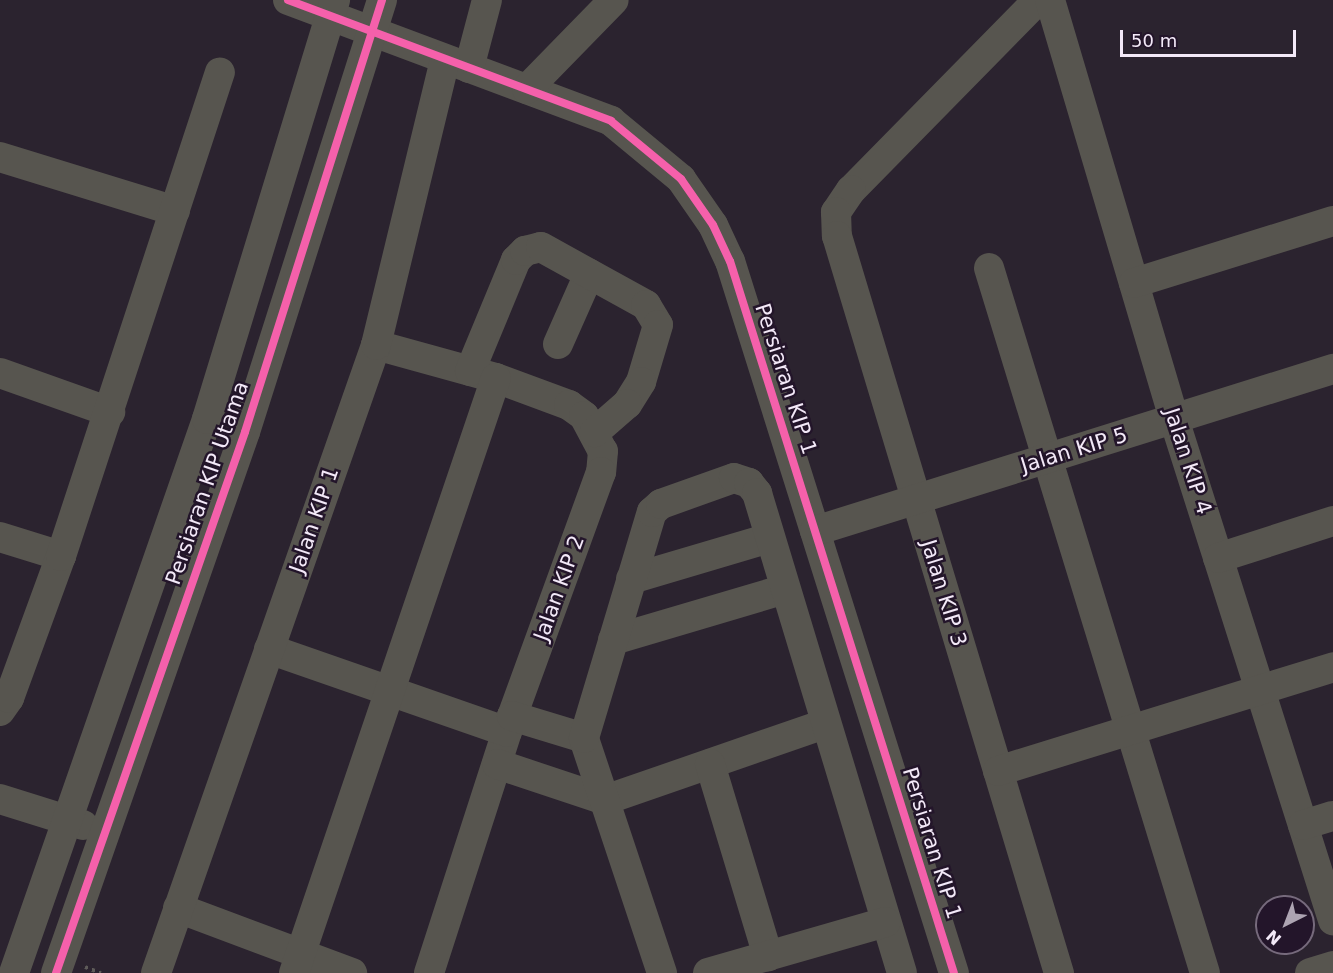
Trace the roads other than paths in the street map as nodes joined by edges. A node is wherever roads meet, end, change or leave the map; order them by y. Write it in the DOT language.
graph roads {
  1 [pos="288,0"];
  2 [pos="382,0"];
  3 [pos="487,0"];
  4 [pos="614,0"];
  5 [pos="1038,0"];
  6 [pos="1050,0"];
  7 [pos="332,8"];
  8 [pos="371,31"];
  9 [pos="457,63"];
  10 [pos="220,72"];
  11 [pos="527,89"];
  12 [pos="0,157"];
  13 [pos="175,211"];
  14 [pos="1333,221"];
  15 [pos="988,268"];
  16 [pos="589,274"];
  17 [pos="1134,283"];
  18 [pos="558,344"];
  19 [pos="376,345"];
  20 [pos="1333,369"];
  21 [pos="0,373"];
  22 [pos="483,374"];
  23 [pos="110,411"];
  24 [pos="1174,419"];
  25 [pos="595,432"];
  26 [pos="1047,459"];
  27 [pos="916,499"];
  28 [pos="1333,521"];
  29 [pos="815,531"];
  30 [pos="0,537"];
  31 [pos="769,538"];
  32 [pos="62,556"];
  33 [pos="1218,558"];
  34 [pos="631,579"];
  35 [pos="784,589"];
  36 [pos="613,640"];
  37 [pos="269,648"];
  38 [pos="1333,667"];
  39 [pos="388,690"];
  40 [pos="1260,691"];
  41 [pos="0,711"];
  42 [pos="510,724"];
  43 [pos="824,724"];
  44 [pos="1131,731"];
  45 [pos="584,738"];
  46 [pos="710,764"];
  47 [pos="497,765"];
  48 [pos="998,771"];
  49 [pos="0,799"];
  50 [pos="605,800"];
  51 [pos="1333,816"];
  52 [pos="65,819"];
  53 [pos="1303,825"];
  54 [pos="106,832"];
  55 [pos="178,908"];
  56 [pos="1333,920"];
  57 [pos="886,922"];
  58 [pos="768,956"];
  59 [pos="297,963"];
  60 [pos="1333,966"];
  61 [pos="69,970"];
  62 [pos="718,972"];
  63 [pos="14,973"];
  64 [pos="156,973"];
  65 [pos="352,973"];
  66 [pos="429,973"];
  67 [pos="662,973"];
  68 [pos="902,973"];
  69 [pos="954,973"];
  70 [pos="1059,973"];
  71 [pos="1205,973"];
  72 [pos="1310,973"];
  1 -- 7 [label="street, Persiaran KIP 1"];
  2 -- 8 [label="street, Persiaran KIP Utama"];
  3 -- 9 [label="street, Jalan KIP 1"];
  4 -- 11 [label="street"];
  5 -- 27 [label="street, Jalan KIP 3"];
  6 -- 17 [label="street, Jalan KIP 4"];
  7 -- 8 [label="street, Persiaran KIP 1"];
  7 -- 52 [label="street, Persiaran KIP Utama"];
  8 -- 9 [label="street, Persiaran KIP 1"];
  8 -- 54 [label="street, Persiaran KIP Utama"];
  9 -- 11 [label="street, Persiaran KIP 1"];
  9 -- 19 [label="street, Jalan KIP 1"];
  10 -- 13 [label="street"];
  11 -- 29 [label="street, Persiaran KIP 1"];
  12 -- 13 [label="street"];
  13 -- 23 [label="street"];
  14 -- 17 [label="street"];
  15 -- 26 [label="street"];
  16 -- 18 [label="street"];
  16 -- 22 [label="street"];
  16 -- 25 [label="street"];
  17 -- 24 [label="street, Jalan KIP 4"];
  19 -- 22 [label="street, Jalan KIP 2"];
  19 -- 37 [label="street, Jalan KIP 1"];
  20 -- 24 [label="street, Jalan KIP 5"];
  21 -- 23 [label="street"];
  22 -- 25 [label="street, Jalan KIP 2"];
  22 -- 39 [label="street"];
  23 -- 32 [label="street"];
  24 -- 26 [label="street, Jalan KIP 5"];
  24 -- 33 [label="street, Jalan KIP 4"];
  25 -- 42 [label="street, Jalan KIP 2"];
  26 -- 27 [label="street, Jalan KIP 5"];
  26 -- 44 [label="street"];
  27 -- 29 [label="street, Jalan KIP 5"];
  27 -- 48 [label="street, Jalan KIP 3"];
  28 -- 33 [label="street"];
  29 -- 69 [label="street, Persiaran KIP 1"];
  30 -- 32 [label="street"];
  31 -- 34 [label="street"];
  31 -- 34 [label="street"];
  31 -- 35 [label="street"];
  32 -- 41 [label="street"];
  33 -- 40 [label="street, Jalan KIP 4"];
  34 -- 36 [label="street"];
  35 -- 36 [label="street"];
  35 -- 43 [label="street"];
  36 -- 45 [label="street"];
  37 -- 39 [label="street"];
  37 -- 55 [label="street, Jalan KIP 1"];
  38 -- 40 [label="street"];
  39 -- 42 [label="street"];
  39 -- 59 [label="street"];
  40 -- 44 [label="street"];
  40 -- 53 [label="street, Jalan KIP 4"];
  42 -- 45 [label="street"];
  42 -- 47 [label="street, Jalan KIP 2"];
  43 -- 46 [label="street"];
  43 -- 57 [label="street"];
  44 -- 48 [label="street"];
  44 -- 71 [label="street"];
  45 -- 50 [label="street"];
  46 -- 50 [label="street"];
  46 -- 58 [label="street"];
  47 -- 50 [label="street"];
  47 -- 66 [label="street, Jalan KIP 2"];
  48 -- 70 [label="street, Jalan KIP 3"];
  49 -- 52 [label="street"];
  50 -- 67 [label="street"];
  51 -- 53 [label="street"];
  52 -- 54 [label="street"];
  52 -- 63 [label="street, Persiaran KIP Utama"];
  53 -- 56 [label="street, Jalan KIP 4"];
  54 -- 61 [label="street, Persiaran KIP Utama"];
  55 -- 59 [label="street"];
  55 -- 64 [label="street, Jalan KIP 1"];
  57 -- 58 [label="street"];
  57 -- 68 [label="street"];
  58 -- 62 [label="street"];
  59 -- 65 [label="street"];
  60 -- 72 [label="street"];
}
